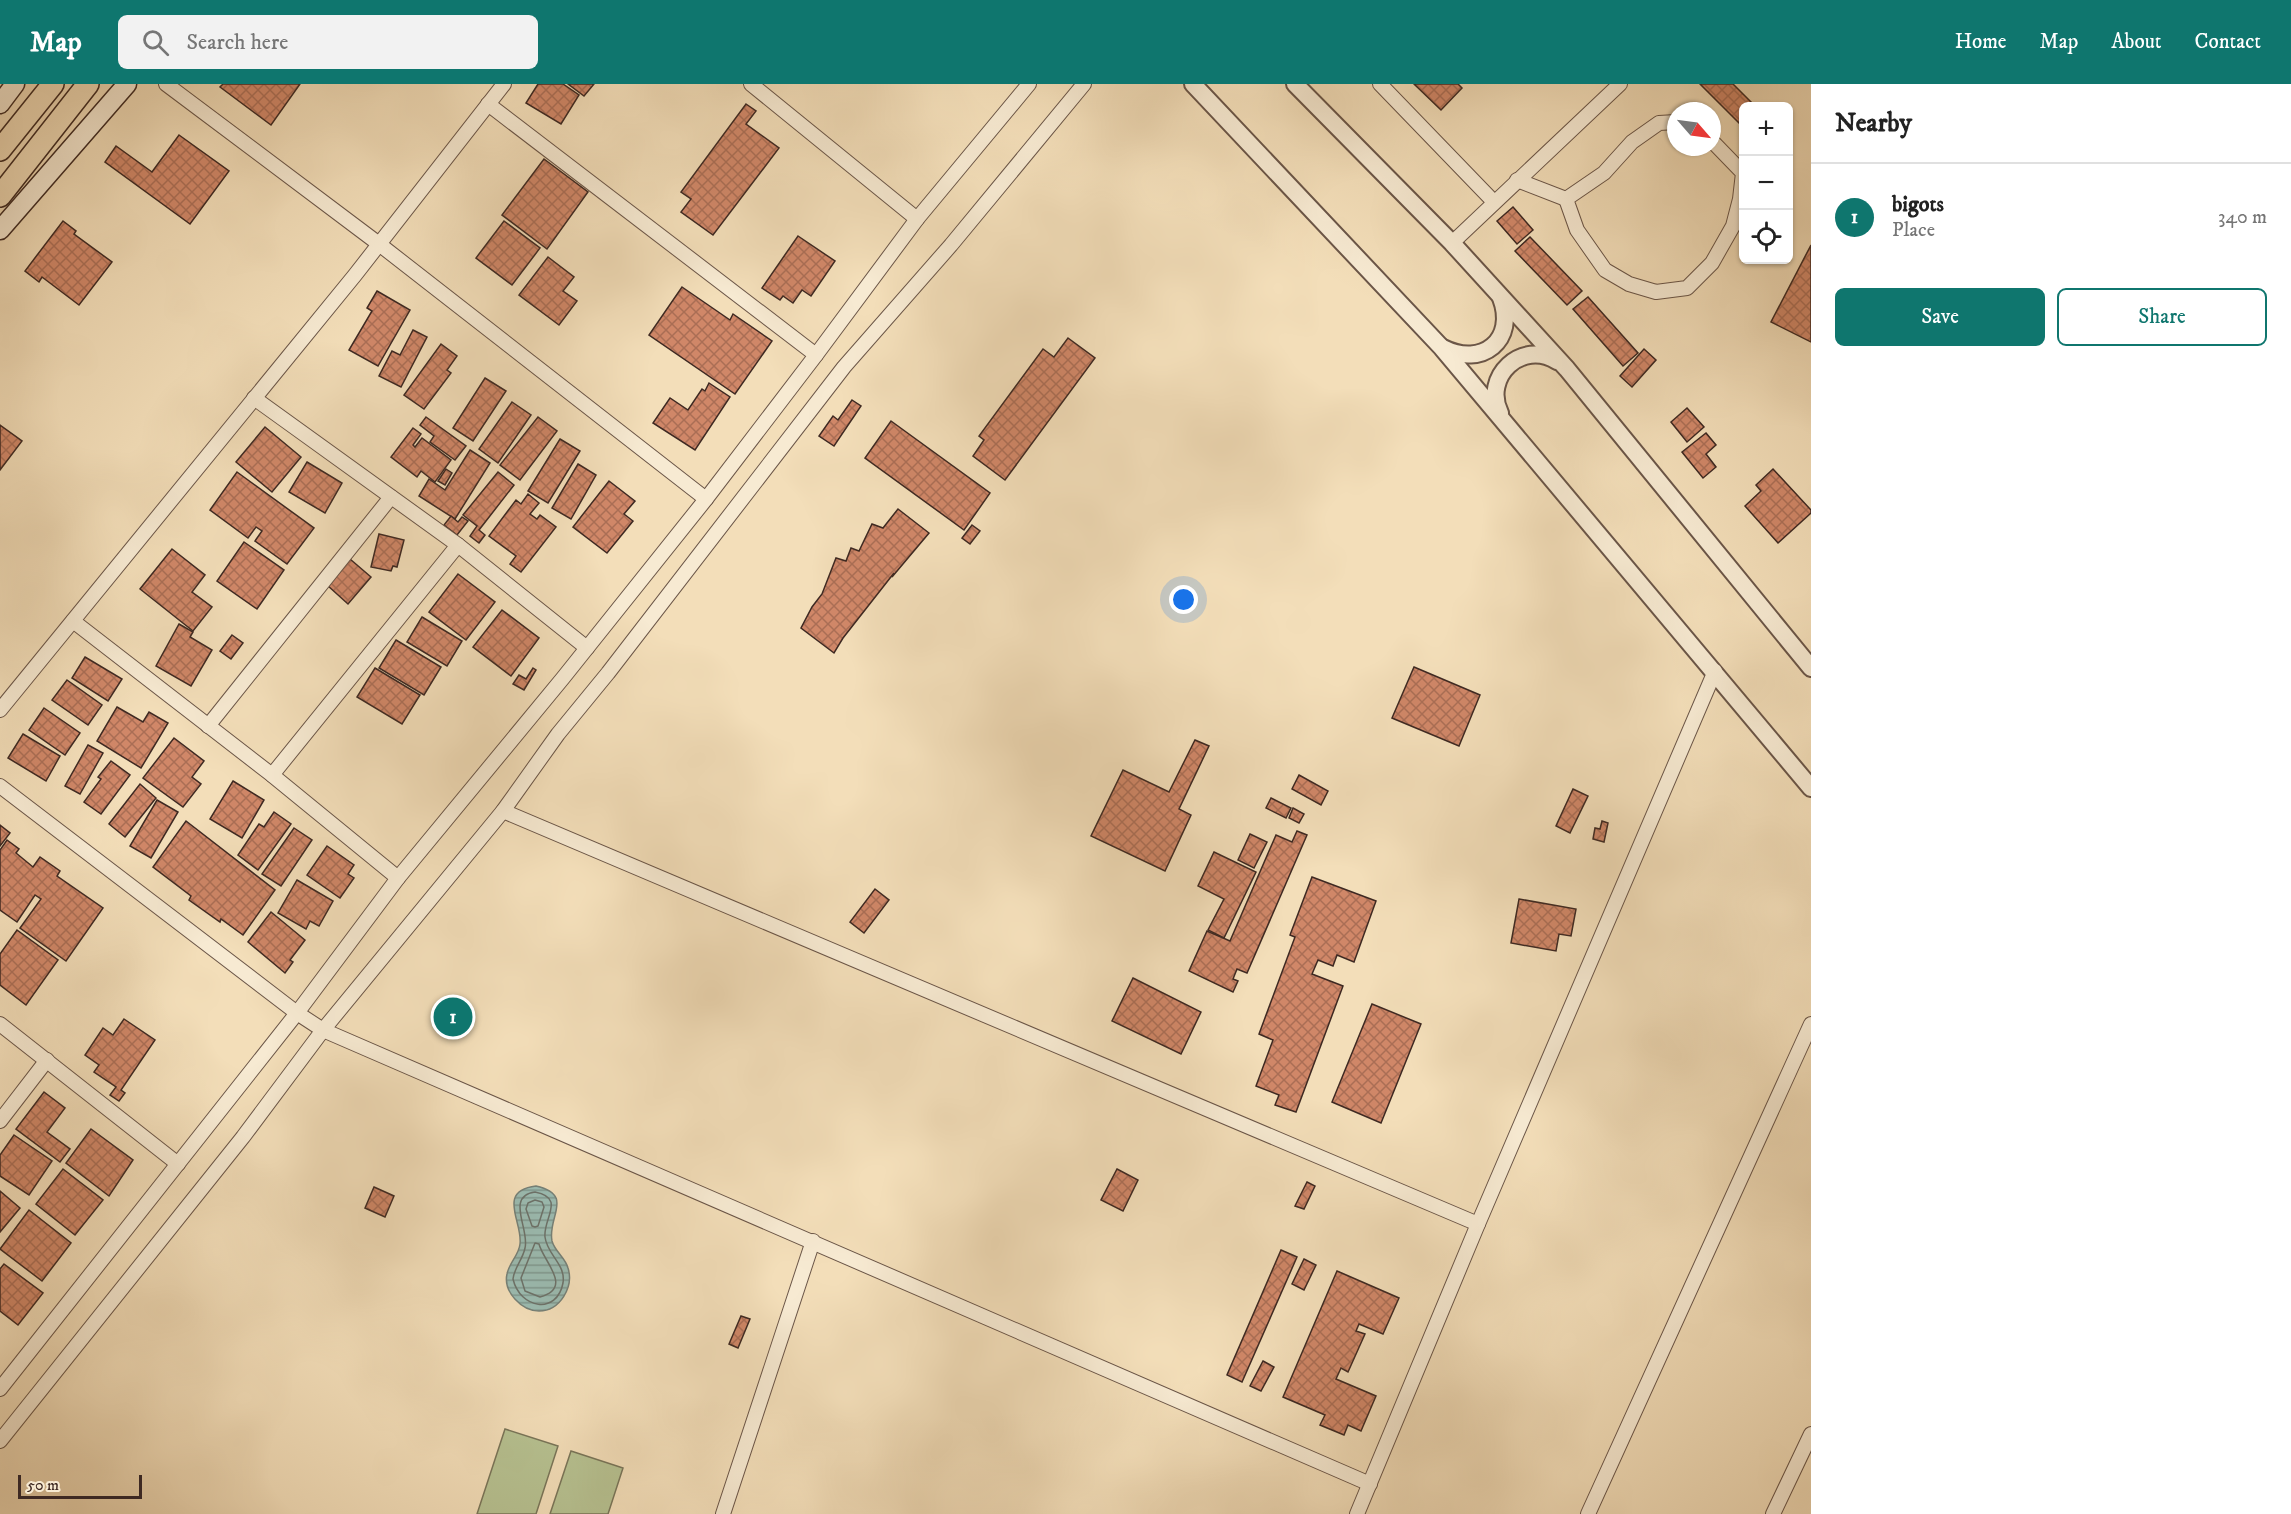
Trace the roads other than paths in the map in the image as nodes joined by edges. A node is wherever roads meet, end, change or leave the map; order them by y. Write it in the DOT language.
graph roads {
  1 [pos="15,84"];
  2 [pos="53,84"];
  3 [pos="88,84"];
  4 [pos="127,84"];
  5 [pos="166,84"];
  6 [pos="504,84"];
  7 [pos="751,84"];
  8 [pos="1029,84"];
  9 [pos="1073,84"];
  10 [pos="1084,84"];
  11 [pos="1193,84"];
  12 [pos="1295,84"];
  13 [pos="1380,84"];
  14 [pos="1620,84"];
  15 [pos="1072,99"];
  16 [pos="0,104"];
  17 [pos="488,104"];
  18 [pos="1667,123"];
  19 [pos="0,150"];
  20 [pos="1721,150"];
  21 [pos="1517,180"];
  22 [pos="0,196"];
  23 [pos="1566,199"];
  24 [pos="1494,202"];
  25 [pos="916,219"];
  26 [pos="0,230"];
  27 [pos="1452,243"];
  28 [pos="379,244"];
  29 [pos="1500,295"];
  30 [pos="1442,348"];
  31 [pos="816,355"];
  32 [pos="1567,369"];
  33 [pos="255,398"];
  34 [pos="1503,420"];
  35 [pos="391,497"];
  36 [pos="706,499"];
  37 [pos="458,545"];
  38 [pos="73,621"];
  39 [pos="586,648"];
  40 [pos="1811,668"];
  41 [pos="1715,671"];
  42 [pos="0,710"];
  43 [pos="208,726"];
  44 [pos="272,775"];
  45 [pos="0,786"];
  46 [pos="1811,788"];
  47 [pos="503,811"];
  48 [pos="398,878"];
  49 [pos="297,1013"];
  50 [pos="0,1024"];
  51 [pos="1811,1024"];
  52 [pos="323,1030"];
  53 [pos="47,1060"];
  54 [pos="0,1121"];
  55 [pos="178,1164"];
  56 [pos="1478,1224"];
  57 [pos="813,1241"];
  58 [pos="0,1389"];
  59 [pos="1811,1434"];
  60 [pos="0,1441"];
  61 [pos="1370,1484"];
  62 [pos="723,1514"];
  63 [pos="1357,1514"];
  64 [pos="1588,1514"];
  65 [pos="1773,1514"];
  1 -- 16 [label="main road"];
  2 -- 19 [label="main road"];
  3 -- 22 [label="main road"];
  4 -- 26 [label="main road"];
  5 -- 28 [label="street"];
  6 -- 17 [label="street"];
  7 -- 25 [label="street"];
  8 -- 25 [label="street"];
  9 -- 15 [label="street"];
  10 -- 15 [label="street"];
  11 -- 30 [label="street"];
  12 -- 27 [label="street"];
  13 -- 24 [label="street"];
  14 -- 21 [label="street"];
  15 -- 47 [label="street"];
  17 -- 28 [label="street"];
  17 -- 31 [label="street"];
  18 -- 23 [label="street"];
  20 -- 23 [label="street"];
  21 -- 23 [label="street"];
  21 -- 24 [label="street"];
  24 -- 27 [label="street"];
  25 -- 31 [label="street"];
  27 -- 29 [label="street"];
  28 -- 33 [label="street"];
  28 -- 36 [label="street"];
  29 -- 30 [label="street"];
  29 -- 32 [label="street"];
  30 -- 34 [label="street"];
  31 -- 36 [label="street"];
  32 -- 34 [label="street"];
  32 -- 40 [label="street"];
  33 -- 35 [label="street"];
  33 -- 38 [label="street"];
  34 -- 41 [label="street"];
  35 -- 37 [label="street"];
  35 -- 43 [label="street"];
  36 -- 39 [label="street"];
  37 -- 39 [label="street"];
  37 -- 44 [label="street"];
  38 -- 42 [label="street"];
  38 -- 43 [label="street"];
  39 -- 48 [label="street"];
  41 -- 46 [label="street"];
  41 -- 56 [label="street"];
  43 -- 44 [label="street"];
  44 -- 48 [label="street"];
  45 -- 49 [label="street"];
  47 -- 52 [label="street"];
  47 -- 56 [label="street"];
  48 -- 49 [label="street"];
  49 -- 52 [label="street"];
  49 -- 55 [label="street"];
  50 -- 53 [label="street"];
  51 -- 64 [label="street"];
  52 -- 57 [label="street"];
  52 -- 60 [label="street"];
  53 -- 54 [label="street"];
  53 -- 55 [label="street"];
  55 -- 58 [label="street"];
  56 -- 61 [label="street"];
  57 -- 61 [label="street"];
  57 -- 62 [label="street"];
  59 -- 65 [label="street"];
  61 -- 63 [label="street"];
}
